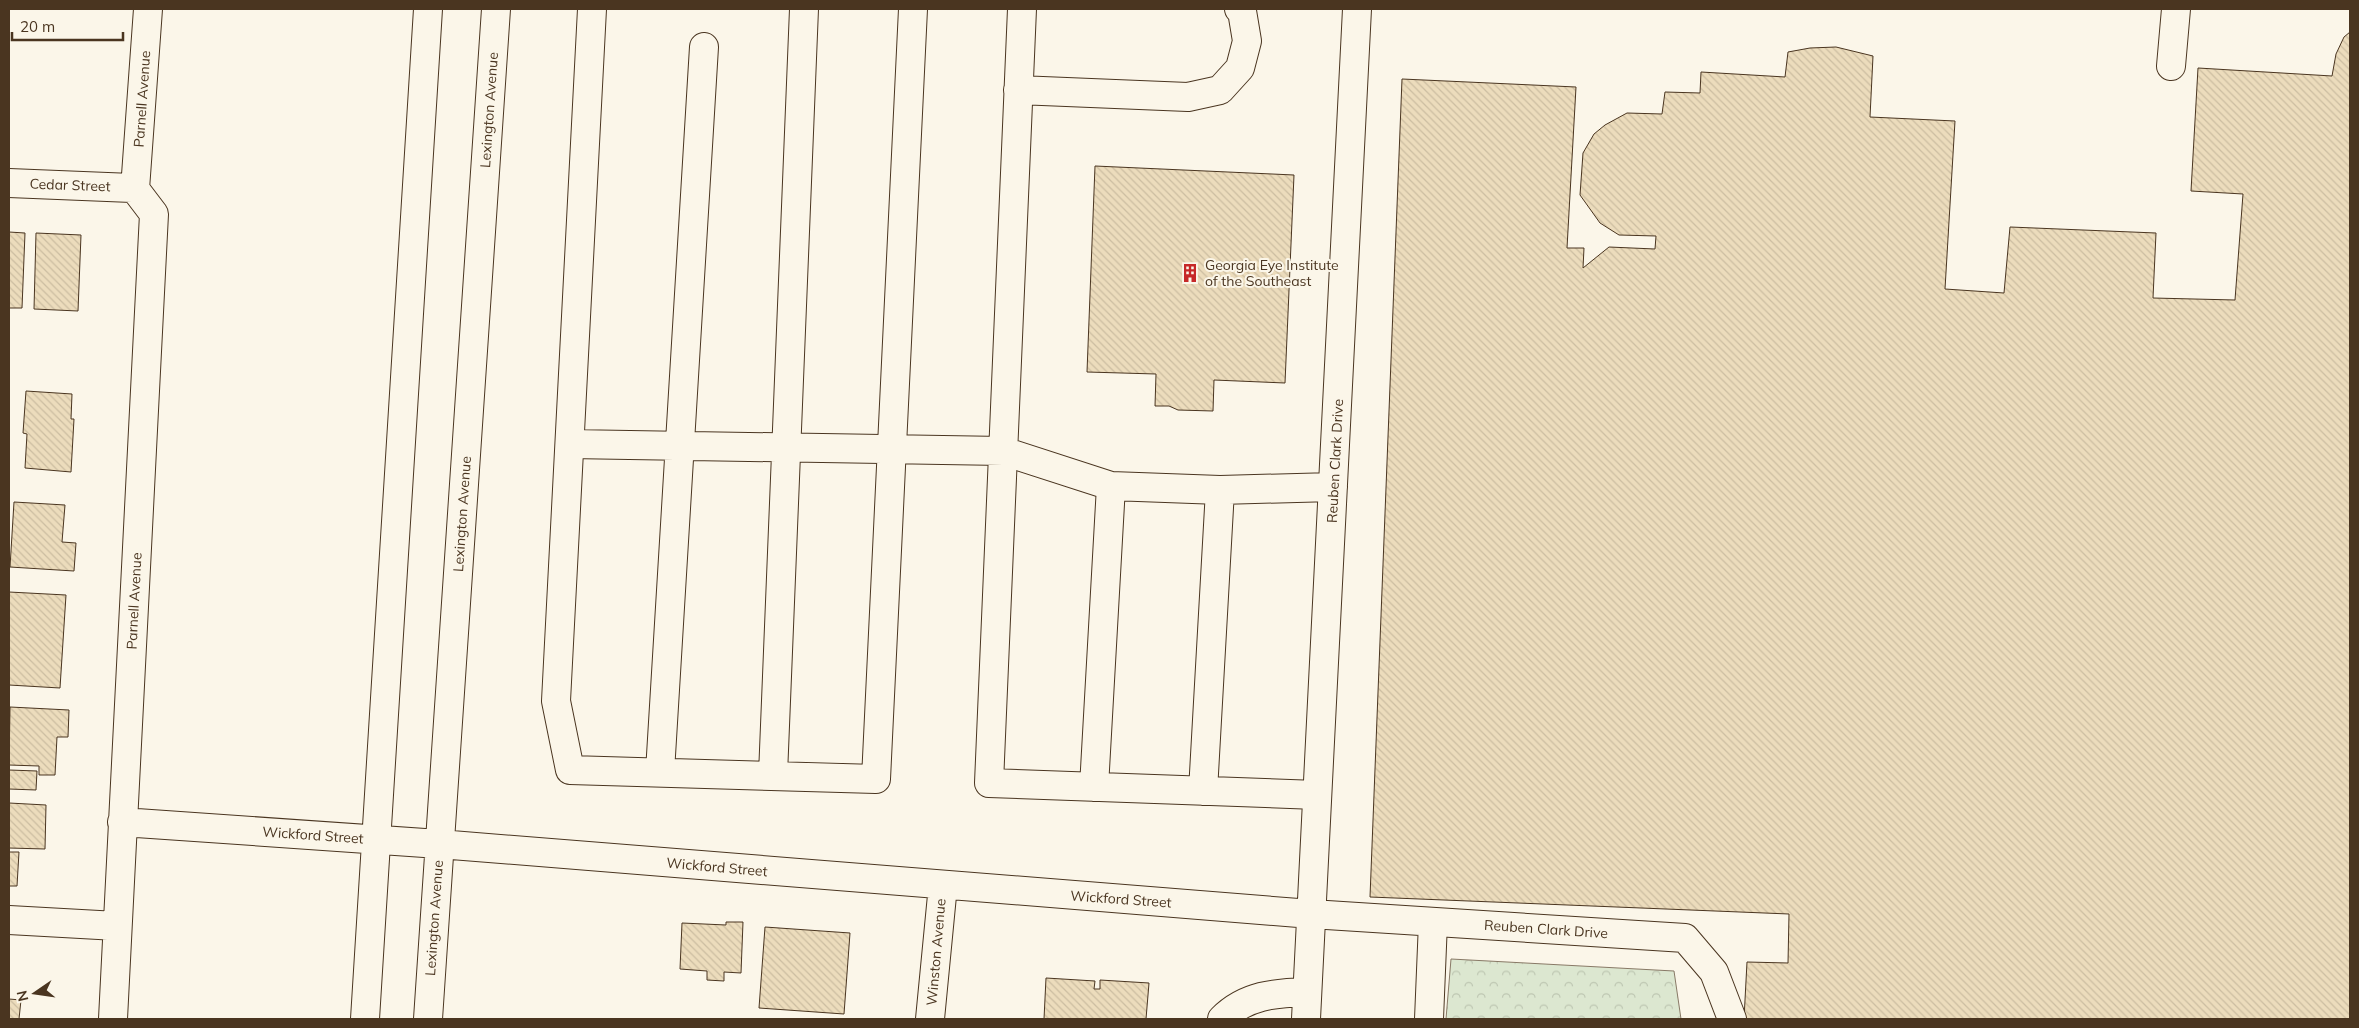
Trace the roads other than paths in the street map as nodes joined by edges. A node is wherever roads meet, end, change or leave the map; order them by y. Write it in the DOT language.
graph roads {
  1 [pos="148,9"];
  2 [pos="428,9"];
  3 [pos="496,9"];
  4 [pos="592,9"];
  5 [pos="804,9"];
  6 [pos="913,9"];
  7 [pos="1022,9"];
  8 [pos="1239,9"];
  9 [pos="1357,9"];
  10 [pos="2176,9"];
  11 [pos="704,47"];
  12 [pos="2171,66"];
  13 [pos="1018,90"];
  14 [pos="9,183"];
  15 [pos="133,188"];
  16 [pos="570,444"];
  17 [pos="680,446"];
  18 [pos="786,448"];
  19 [pos="892,449"];
  20 [pos="1003,451"];
  21 [pos="1111,486"];
  22 [pos="1333,487"];
  23 [pos="1220,490"];
  24 [pos="660,772"];
  25 [pos="773,775"];
  26 [pos="1094,787"];
  27 [pos="1203,791"];
  28 [pos="1317,795"];
  29 [pos="122,822"];
  30 [pos="377,840"];
  31 [pos="439,844"];
  32 [pos="942,885"];
  33 [pos="1311,914"];
  34 [pos="9,920"];
  35 [pos="1433,922"];
  36 [pos="118,926"];
  37 [pos="1307,992"];
  38 [pos="113,1019"];
  39 [pos="365,1019"];
  40 [pos="428,1019"];
  41 [pos="930,1019"];
  42 [pos="1222,1019"];
  43 [pos="1306,1019"];
  44 [pos="1429,1019"];
  45 [pos="1732,1019"];
  1 -- 15 [label="street, Parnell Avenue"];
  2 -- 30 [label="street"];
  3 -- 31 [label="street, Lexington Avenue"];
  4 -- 16 [label="street"];
  5 -- 18 [label="street"];
  6 -- 19 [label="street"];
  7 -- 13 [label="street"];
  8 -- 13 [label="street"];
  9 -- 22 [label="street, Reuben Clark Drive"];
  10 -- 12 [label="street"];
  11 -- 17 [label="street"];
  13 -- 20 [label="street"];
  14 -- 15 [label="street, Cedar Street"];
  15 -- 29 [label="street, Parnell Avenue"];
  16 -- 17 [label="street"];
  16 -- 24 [label="street"];
  17 -- 18 [label="street"];
  17 -- 24 [label="street"];
  18 -- 19 [label="street"];
  18 -- 25 [label="street"];
  19 -- 20 [label="street"];
  19 -- 25 [label="street"];
  20 -- 21 [label="street"];
  20 -- 26 [label="street"];
  21 -- 23 [label="street"];
  21 -- 26 [label="street"];
  22 -- 23 [label="street"];
  22 -- 28 [label="street, Reuben Clark Drive"];
  23 -- 27 [label="street"];
  24 -- 25 [label="street"];
  26 -- 27 [label="street"];
  27 -- 28 [label="street"];
  28 -- 33 [label="street, Reuben Clark Drive"];
  29 -- 30 [label="street, Wickford Street"];
  29 -- 36 [label="street, Parnell Avenue"];
  30 -- 31 [label="street, Wickford Street"];
  30 -- 39 [label="street"];
  31 -- 32 [label="street, Wickford Street"];
  31 -- 40 [label="street, Lexington Avenue"];
  32 -- 33 [label="street, Wickford Street"];
  32 -- 41 [label="street, Winston Avenue"];
  33 -- 35 [label="street, Reuben Clark Drive"];
  33 -- 37 [label="street, Reuben Clark Drive"];
  34 -- 36 [label="street"];
  35 -- 44 [label="street"];
  35 -- 45 [label="street, Reuben Clark Drive"];
  36 -- 38 [label="street, Parnell Avenue"];
  37 -- 42 [label="street"];
  37 -- 43 [label="street, Reuben Clark Drive"];
}
